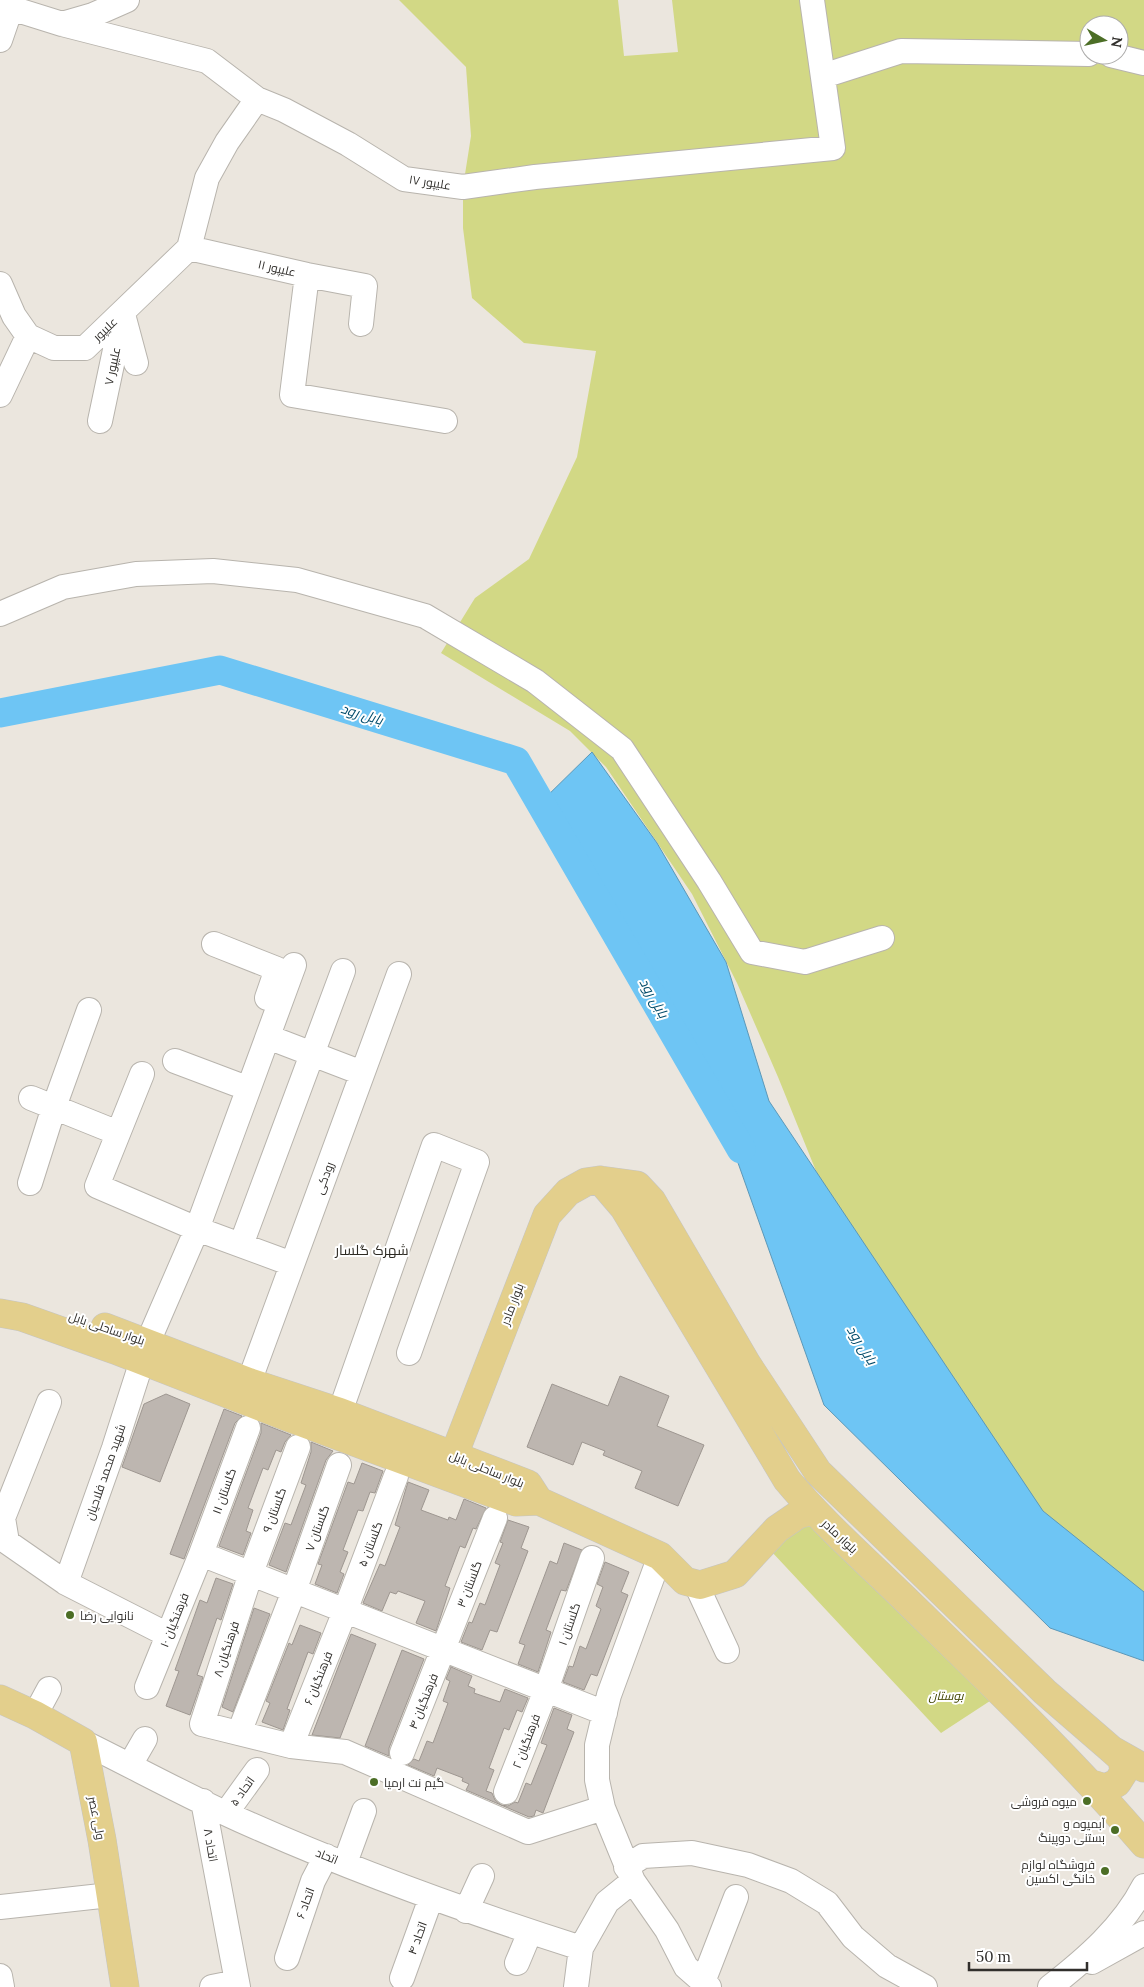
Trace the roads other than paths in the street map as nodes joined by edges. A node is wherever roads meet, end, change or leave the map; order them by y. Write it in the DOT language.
graph roads {
  1 [pos="127,0"];
  2 [pos="812,0"];
  3 [pos="6,4"];
  4 [pos="62,24"];
  5 [pos="0,40"];
  6 [pos="1079,54"];
  7 [pos="1129,59"];
  8 [pos="1144,63"];
  9 [pos="823,76"];
  10 [pos="257,99"];
  11 [pos="188,248"];
  12 [pos="307,276"];
  13 [pos="0,284"];
  14 [pos="123,312"];
  15 [pos="361,324"];
  16 [pos="28,336"];
  17 [pos="136,363"];
  18 [pos="0,395"];
  19 [pos="100,421"];
  20 [pos="445,422"];
  21 [pos="0,614"];
  22 [pos="882,938"];
  23 [pos="214,944"];
  24 [pos="294,965"];
  25 [pos="343,971"];
  26 [pos="399,974"];
  27 [pos="89,1010"];
  28 [pos="268,1037"];
  29 [pos="312,1054"];
  30 [pos="175,1061"];
  31 [pos="362,1073"];
  32 [pos="142,1074"];
  33 [pos="236,1084"];
  34 [pos="31,1098"];
  35 [pos="54,1108"];
  36 [pos="118,1133"];
  37 [pos="600,1180"];
  38 [pos="30,1183"];
  39 [pos="197,1229"];
  40 [pos="241,1245"];
  41 [pos="292,1264"];
  42 [pos="0,1298"];
  43 [pos="0,1313"];
  44 [pos="145,1352"];
  45 [pos="409,1352"];
  46 [pos="249,1382"];
  47 [pos="49,1402"];
  48 [pos="340,1412"];
  49 [pos="248,1428"];
  50 [pos="298,1447"];
  51 [pos="454,1455"];
  52 [pos="339,1465"];
  53 [pos="396,1476"];
  54 [pos="539,1501"];
  55 [pos="813,1511"];
  56 [pos="494,1518"];
  57 [pos="201,1554"];
  58 [pos="660,1556"];
  59 [pos="592,1558"];
  60 [pos="251,1573"];
  61 [pos="66,1583"];
  62 [pos="696,1584"];
  63 [pos="294,1591"];
  64 [pos="345,1611"];
  65 [pos="168,1635"];
  66 [pos="443,1649"];
  67 [pos="727,1651"];
  68 [pos="147,1687"];
  69 [pos="49,1689"];
  70 [pos="546,1690"];
  71 [pos="0,1699"];
  72 [pos="605,1713"];
  73 [pos="35,1715"];
  74 [pos="239,1733"];
  75 [pos="144,1739"];
  76 [pos="83,1742"];
  77 [pos="291,1746"];
  78 [pos="1112,1750"];
  79 [pos="402,1754"];
  80 [pos="130,1765"];
  81 [pos="1144,1768"];
  82 [pos="257,1770"];
  83 [pos="1092,1784"];
  84 [pos="506,1792"];
  85 [pos="203,1801"];
  86 [pos="603,1808"];
  87 [pos="364,1811"];
  88 [pos="226,1813"];
  89 [pos="1144,1844"];
  90 [pos="335,1860"];
  91 [pos="630,1874"];
  92 [pos="482,1876"];
  93 [pos="1144,1886"];
  94 [pos="110,1895"];
  95 [pos="736,1897"];
  96 [pos="431,1898"];
  97 [pos="0,1907"];
  98 [pos="466,1911"];
  99 [pos="530,1932"];
  100 [pos="1144,1933"];
  101 [pos="581,1948"];
  102 [pos="287,1958"];
  103 [pos="517,1963"];
  104 [pos="0,1976"];
  105 [pos="402,1978"];
  106 [pos="1055,1983"];
  107 [pos="237,1985"];
  108 [pos="706,1985"];
  109 [pos="2,1987"];
  110 [pos="125,1987"];
  111 [pos="212,1987"];
  112 [pos="576,1987"];
  113 [pos="925,1987"];
  1 -- 4 [label="street"];
  2 -- 9 [label="street"];
  3 -- 4 [label="street, علیپور ۱۷"];
  3 -- 5 [label="street"];
  4 -- 10 [label="street, علیپور ۱۷"];
  6 -- 9 [label="street"];
  7 -- 8 [label="street"];
  9 -- 10 [label="street, علیپور ۱۷"];
  10 -- 11 [label="street"];
  11 -- 12 [label="street, علیپور ۱۱"];
  11 -- 14 [label="street, علیپور"];
  12 -- 15 [label="street, علیپور ۱۱"];
  12 -- 20 [label="street"];
  13 -- 16 [label="street"];
  14 -- 16 [label="street, علیپور"];
  14 -- 17 [label="street"];
  14 -- 19 [label="street, علیپور ۷"];
  16 -- 18 [label="street"];
  21 -- 22 [label="street"];
  23 -- 33 [label="street"];
  24 -- 28 [label="street, شهید محمد فلاحیان"];
  25 -- 29 [label="street"];
  26 -- 31 [label="street, رودکی"];
  27 -- 35 [label="street"];
  28 -- 29 [label="street"];
  28 -- 39 [label="street, شهید محمد فلاحیان"];
  29 -- 31 [label="street"];
  29 -- 40 [label="street"];
  30 -- 33 [label="street"];
  31 -- 41 [label="street, رودکی"];
  32 -- 36 [label="street"];
  33 -- 39 [label="street"];
  34 -- 35 [label="street"];
  35 -- 36 [label="street"];
  35 -- 38 [label="street"];
  36 -- 39 [label="street"];
  37 -- 51 [label="main road, بلوار مادر"];
  37 -- 55 [label="main road, بلوار مادر"];
  37 -- 78 [label="main road, بلوار مادر"];
  39 -- 40 [label="street"];
  39 -- 44 [label="street, شهید محمد فلاحیان"];
  40 -- 41 [label="street"];
  41 -- 46 [label="street, رودکی"];
  42 -- 44 [label="main road, بلوار ساحلی بابل"];
  43 -- 44 [label="main road, بلوار ساحلی بابل"];
  44 -- 46 [label="main road, بلوار ساحلی بابل"];
  44 -- 54 [label="main road, بلوار ساحلی بابل"];
  44 -- 61 [label="street, شهید محمد فلاحیان"];
  45 -- 48 [label="street"];
  46 -- 48 [label="main road, بلوار ساحلی بابل"];
  47 -- 61 [label="street"];
  48 -- 51 [label="main road, بلوار ساحلی بابل"];
  49 -- 57 [label="street, گلستان ۱۱"];
  50 -- 60 [label="street, گلستان ۹"];
  51 -- 54 [label="main road, بلوار ساحلی بابل"];
  52 -- 63 [label="street, گلستان ۷"];
  53 -- 64 [label="street, گلستان ۵"];
  54 -- 58 [label="main road"];
  55 -- 62 [label="main road"];
  55 -- 83 [label="main road, بلوار مادر"];
  56 -- 66 [label="street, گلستان ۳"];
  57 -- 60 [label="street"];
  57 -- 65 [label="street, فرهنگیان ۱۰"];
  58 -- 62 [label="main road"];
  58 -- 72 [label="street"];
  59 -- 70 [label="street, گلستان ۱"];
  60 -- 63 [label="street"];
  60 -- 74 [label="street, فرهنگیان ۸"];
  61 -- 65 [label="street"];
  62 -- 67 [label="street"];
  63 -- 64 [label="street"];
  63 -- 74 [label="street, گلستان ۷"];
  64 -- 66 [label="street"];
  64 -- 77 [label="street, فرهنگیان ۶"];
  65 -- 68 [label="street, فرهنگیان ۱۰"];
  66 -- 70 [label="street"];
  66 -- 79 [label="street, فرهنگیان ۴"];
  69 -- 73 [label="street"];
  70 -- 72 [label="street"];
  70 -- 84 [label="street, فرهنگیان ۲"];
  71 -- 73 [label="main road"];
  72 -- 86 [label="street"];
  73 -- 76 [label="main road"];
  74 -- 77 [label="street"];
  75 -- 80 [label="street"];
  76 -- 80 [label="street, اتحاد"];
  76 -- 94 [label="main road, ولی عصر"];
  77 -- 86 [label="street"];
  78 -- 81 [label="main road, بلوار مادر"];
  78 -- 83 [label="main road"];
  80 -- 85 [label="street, اتحاد"];
  82 -- 88 [label="street, اتحاد ۵"];
  83 -- 89 [label="main road, بلوار مادر"];
  85 -- 88 [label="street, اتحاد"];
  85 -- 107 [label="street, اتحاد ۸"];
  86 -- 91 [label="street"];
  87 -- 90 [label="street, اتحاد ۶"];
  88 -- 90 [label="street, اتحاد"];
  90 -- 96 [label="street, اتحاد"];
  90 -- 102 [label="street, اتحاد ۶"];
  91 -- 101 [label="street"];
  91 -- 108 [label="street"];
  91 -- 113 [label="street"];
  92 -- 98 [label="street"];
  93 -- 106 [label="street"];
  94 -- 97 [label="street"];
  94 -- 110 [label="main road, ولی عصر"];
  95 -- 108 [label="street"];
  96 -- 98 [label="street, اتحاد"];
  96 -- 105 [label="street, اتحاد ۴"];
  98 -- 99 [label="street, اتحاد"];
  99 -- 101 [label="street, اتحاد"];
  99 -- 103 [label="street"];
  100 -- 106 [label="street"];
  101 -- 112 [label="street"];
  104 -- 109 [label="street"];
  107 -- 111 [label="street"];
}
